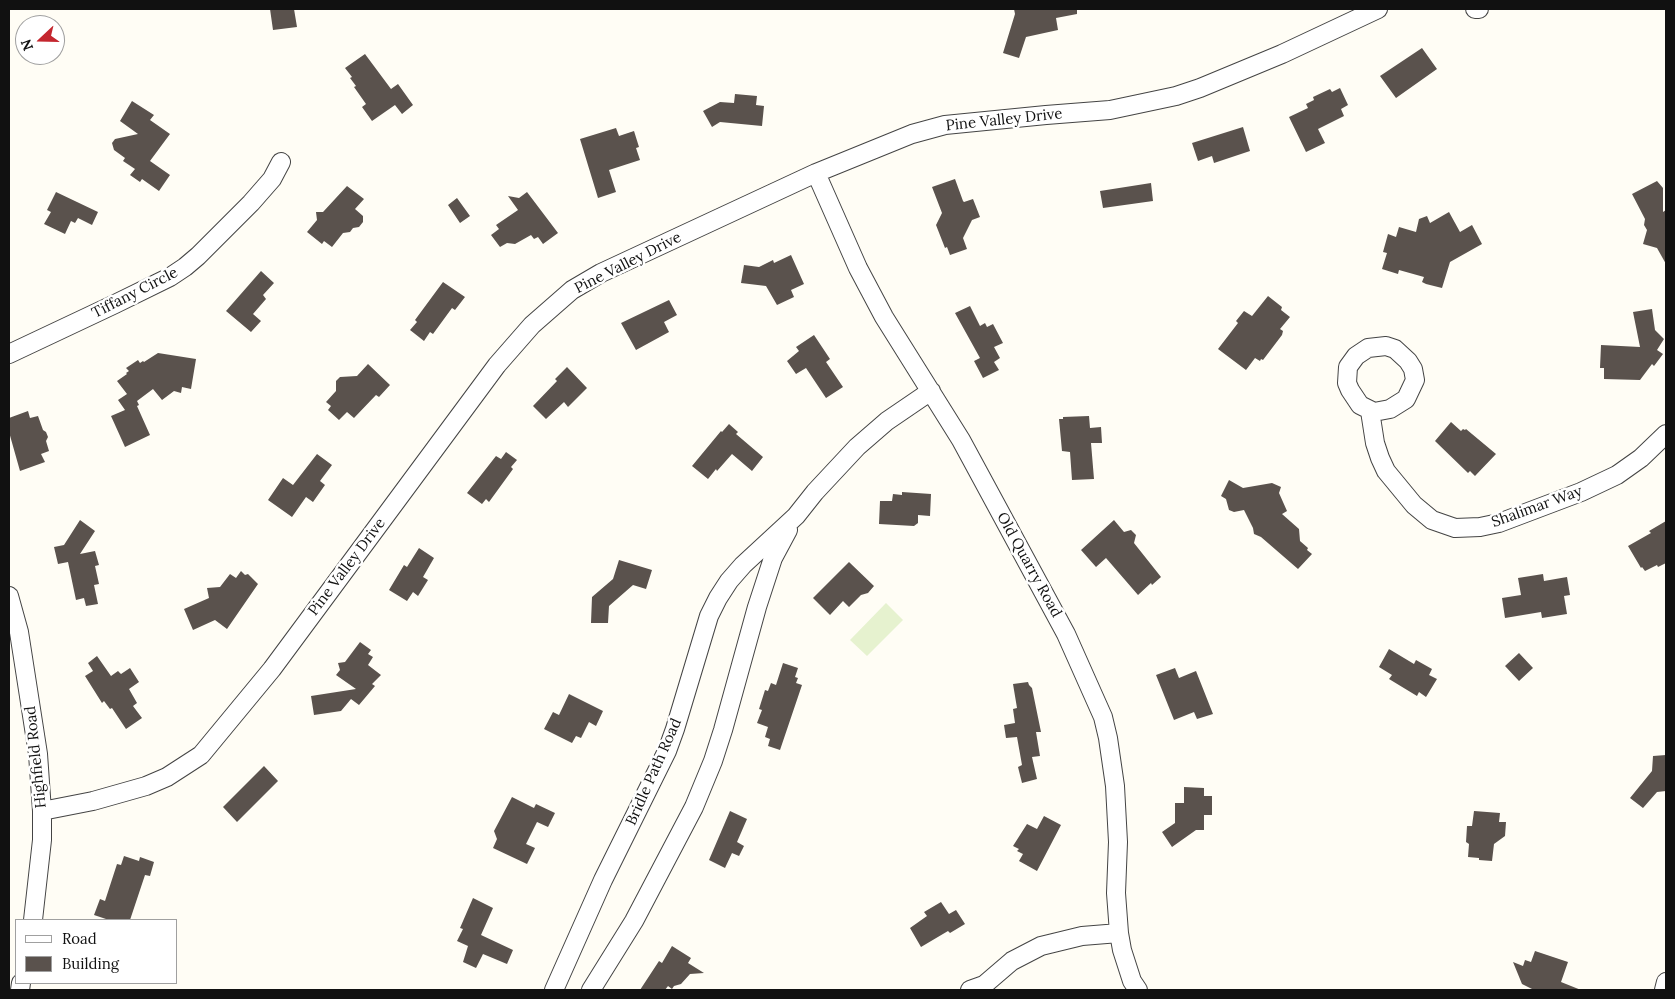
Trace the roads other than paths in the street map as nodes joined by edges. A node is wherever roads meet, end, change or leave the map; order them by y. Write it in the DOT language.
graph roads {
  1 [pos="1378,9"];
  2 [pos="281,162"];
  3 [pos="816,173"];
  4 [pos="9,354"];
  5 [pos="931,391"];
  6 [pos="1370,411"];
  7 [pos="1666,434"];
  8 [pos="796,516"];
  9 [pos="9,596"];
  10 [pos="42,811"];
  11 [pos="33,919"];
  12 [pos="1119,933"];
  13 [pos="1666,982"];
  14 [pos="983,989"];
  15 [pos="554,990"];
  16 [pos="591,990"];
  17 [pos="1138,990"];
  18 [pos="1664,990"];
  1 -- 3 [label="street, Pine Valley Drive"];
  2 -- 4 [label="street, Tiffany Circle"];
  3 -- 5 [label="street, Old Quarry Road"];
  3 -- 10 [label="street, Pine Valley Drive"];
  5 -- 8 [label="street, Bridle Path Road"];
  5 -- 12 [label="street, Old Quarry Road"];
  6 -- 7 [label="street, Shalimar Way"];
  8 -- 15 [label="street, Bridle Path Road"];
  8 -- 16 [label="street, Bridle Path Road"];
  9 -- 10 [label="street, Highfield Road"];
  10 -- 11 [label="street, Highfield Road"];
  12 -- 14 [label="street"];
  12 -- 17 [label="street, Old Quarry Road"];
  13 -- 18 [label="street"];
}
